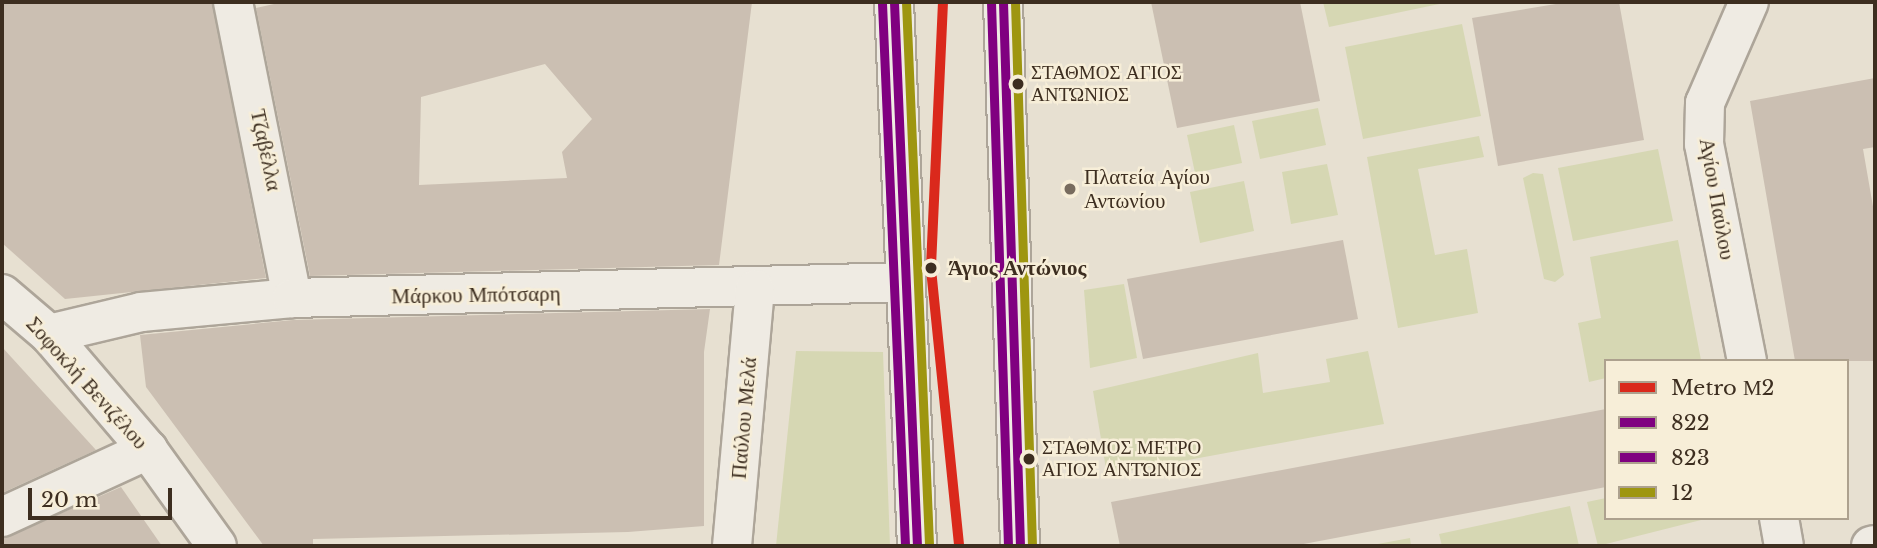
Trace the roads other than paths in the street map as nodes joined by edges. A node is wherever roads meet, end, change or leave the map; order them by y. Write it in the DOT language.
graph roads {
  1 [pos="233,2"];
  2 [pos="894,2"];
  3 [pos="1003,2"];
  4 [pos="1749,2"];
  5 [pos="906,282"];
  6 [pos="755,289"];
  7 [pos="2,294"];
  8 [pos="292,299"];
  9 [pos="49,334"];
  10 [pos="1747,359"];
  11 [pos="148,450"];
  12 [pos="2,517"];
  13 [pos="1779,520"];
  14 [pos="216,546"];
  15 [pos="732,546"];
  16 [pos="917,546"];
  17 [pos="1020,546"];
  18 [pos="1784,546"];
  1 -- 8 [label="street, Τζαβέλλα"];
  2 -- 5 [label="street"];
  3 -- 17 [label="street"];
  4 -- 10 [label="street, Αγίου Παύλου"];
  5 -- 6 [label="street, Μάρκου Μπότσαρη"];
  5 -- 16 [label="street"];
  6 -- 8 [label="street, Μάρκου Μπότσαρη"];
  6 -- 15 [label="street, Παύλου Μελά"];
  7 -- 9 [label="street, Σοφοκλή Βενιζέλου"];
  8 -- 9 [label="street, Μάρκου Μπότσαρη"];
  9 -- 11 [label="street, Σοφοκλή Βενιζέλου"];
  11 -- 12 [label="street"];
  11 -- 14 [label="street, Σοφοκλή Βενιζέλου"];
  13 -- 18 [label="street"];
}
